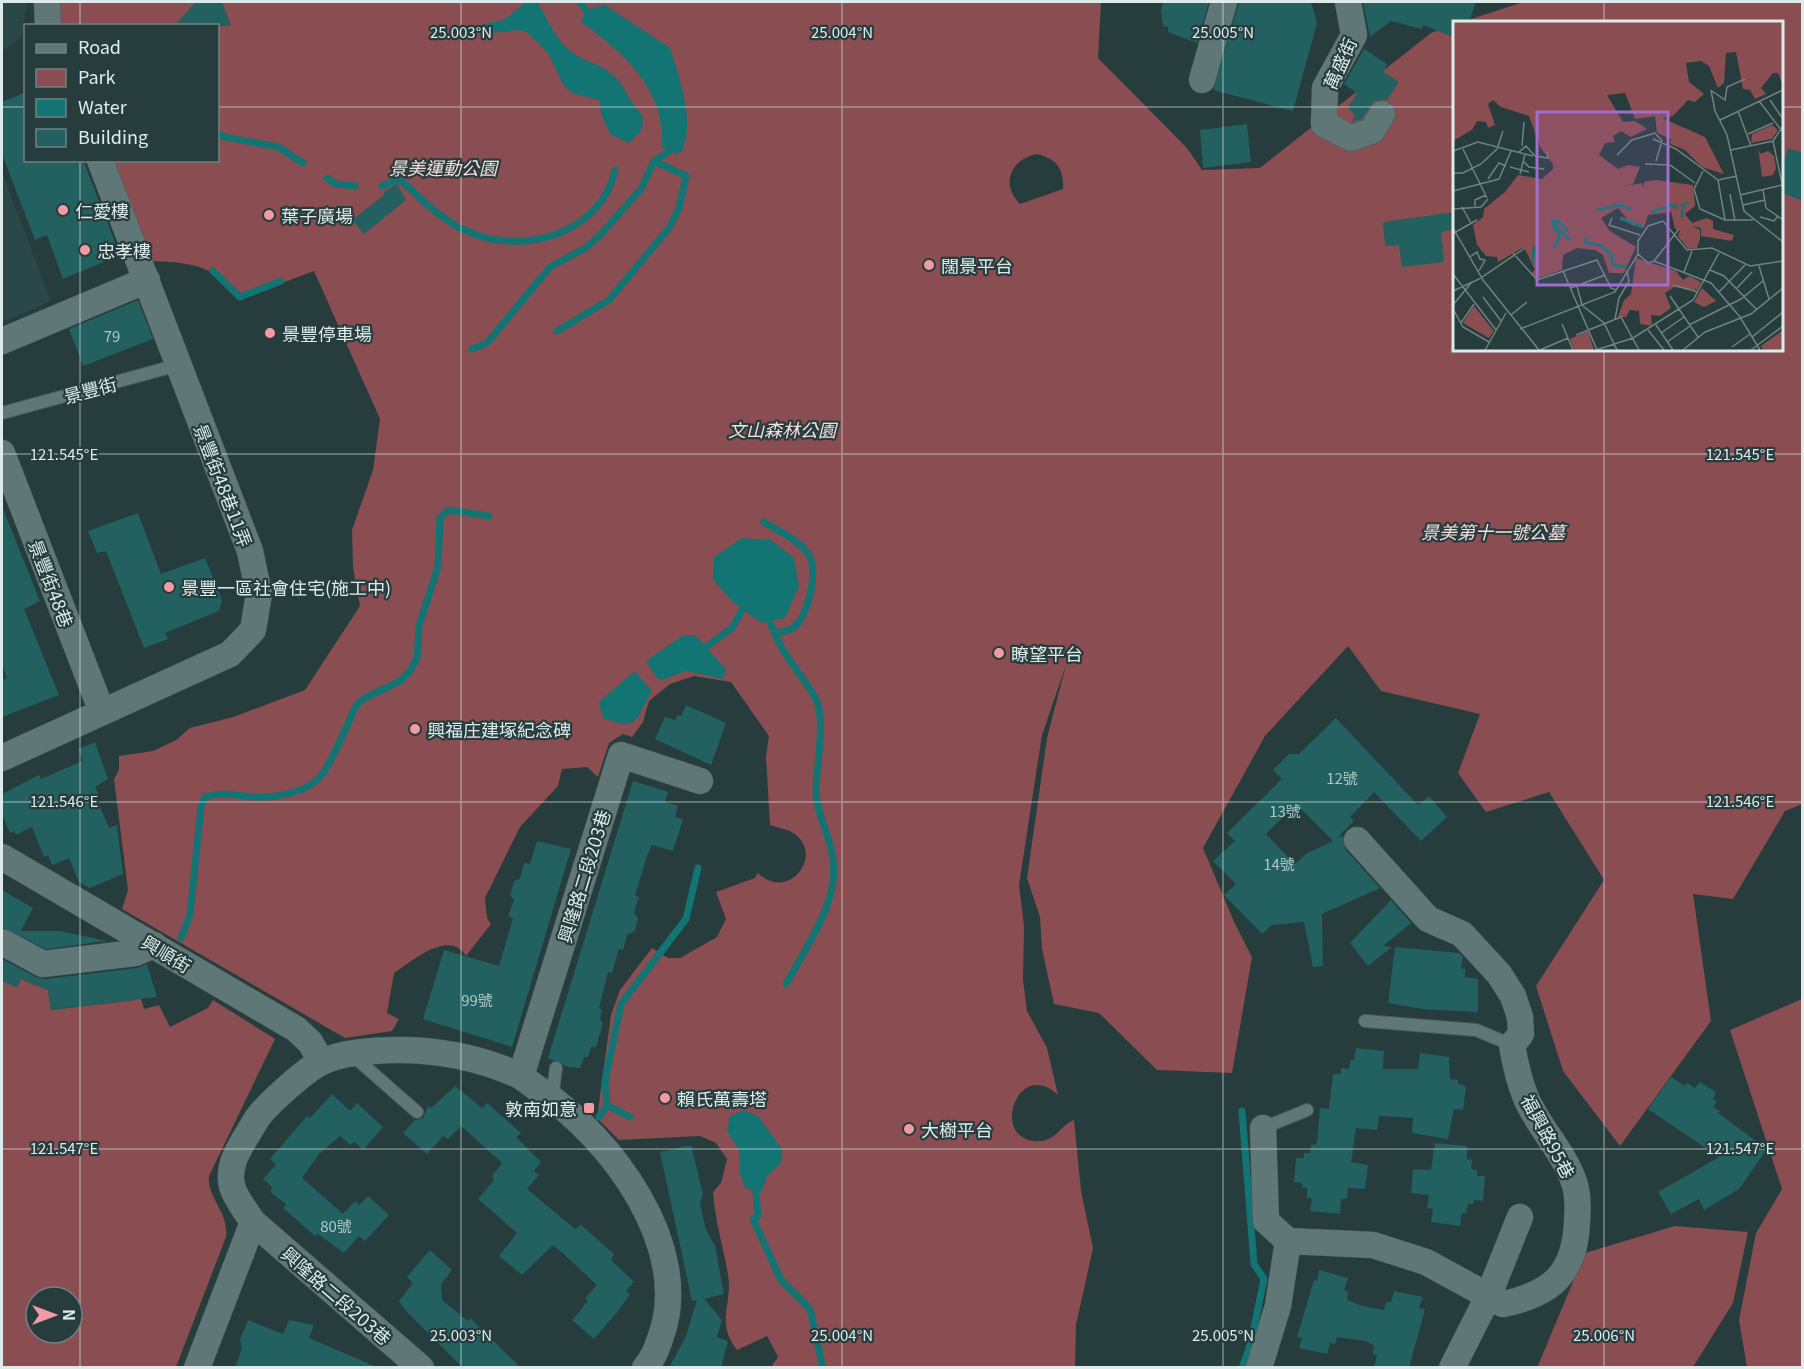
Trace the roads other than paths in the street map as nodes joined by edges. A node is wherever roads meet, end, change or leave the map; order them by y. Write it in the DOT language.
graph roads {
  1 [pos="47,2"];
  2 [pos="1224,2"];
  3 [pos="1348,2"];
  4 [pos="48,24"];
  5 [pos="1202,80"];
  6 [pos="1382,114"];
  7 [pos="101,162"];
  8 [pos="147,280"];
  9 [pos="2,341"];
  10 [pos="178,365"];
  11 [pos="2,414"];
  12 [pos="2,453"];
  13 [pos="102,712"];
  14 [pos="2,758"];
  15 [pos="700,781"];
  16 [pos="1357,840"];
  17 [pos="2,857"];
  18 [pos="2,942"];
  19 [pos="154,945"];
  20 [pos="1365,1020"];
  21 [pos="1512,1045"];
  22 [pos="350,1053"];
  23 [pos="321,1061"];
  24 [pos="556,1068"];
  25 [pos="521,1076"];
  26 [pos="552,1098"];
  27 [pos="1307,1110"];
  28 [pos="417,1112"];
  29 [pos="1263,1128"];
  30 [pos="1520,1217"];
  31 [pos="253,1222"];
  32 [pos="1288,1241"];
  33 [pos="1488,1297"];
  34 [pos="197,1368"];
  35 [pos="421,1368"];
  36 [pos="645,1368"];
  37 [pos="1259,1368"];
  38 [pos="1452,1368"];
  1 -- 4 [label="street"];
  2 -- 5 [label="street"];
  3 -- 6 [label="street, 萬盛街"];
  7 -- 8 [label="street, 景豐街48巷11弄"];
  8 -- 9 [label="street"];
  8 -- 10 [label="street, 景豐街48巷11弄"];
  10 -- 11 [label="lane, 景豐街"];
  10 -- 13 [label="street, 景豐街48巷11弄"];
  12 -- 13 [label="street, 景豐街48巷"];
  13 -- 14 [label="street, 景豐街48巷11弄"];
  15 -- 25 [label="street, 興隆路二段203巷"];
  16 -- 21 [label="street"];
  17 -- 19 [label="street, 興順街"];
  18 -- 19 [label="street"];
  19 -- 23 [label="street, 興順街"];
  20 -- 21 [label="lane"];
  21 -- 33 [label="street, 福興路95巷"];
  22 -- 23 [label="street, 興隆路二段203巷"];
  22 -- 25 [label="street, 興隆路二段203巷"];
  22 -- 28 [label="lane"];
  23 -- 31 [label="street, 興隆路二段203巷"];
  24 -- 26 [label="lane"];
  25 -- 26 [label="street, 興隆路二段203巷"];
  26 -- 36 [label="street, 興隆路二段203巷"];
  27 -- 29 [label="lane"];
  29 -- 32 [label="street"];
  30 -- 33 [label="street"];
  31 -- 34 [label="street"];
  31 -- 35 [label="street, 興隆路二段203巷"];
  32 -- 33 [label="street, 福興路95巷"];
  32 -- 37 [label="street"];
  33 -- 38 [label="street"];
}
